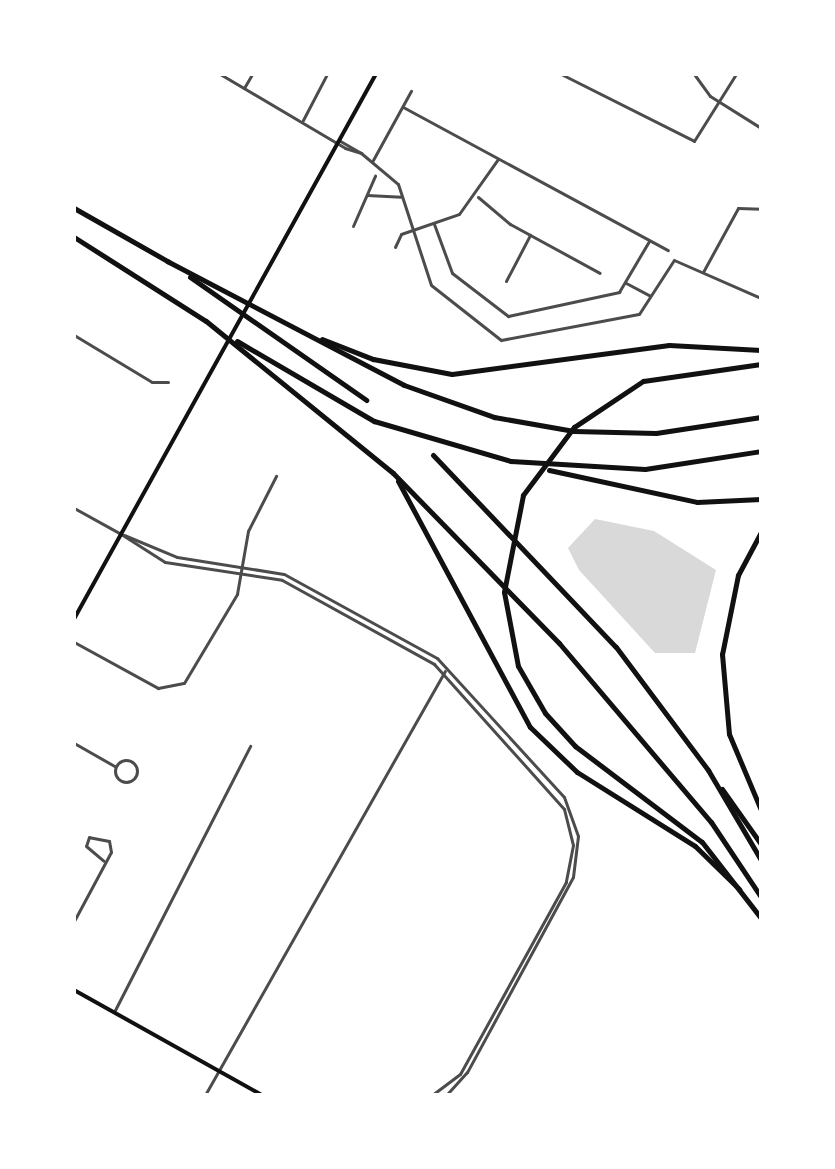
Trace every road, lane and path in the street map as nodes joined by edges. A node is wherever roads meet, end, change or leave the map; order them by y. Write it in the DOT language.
graph roads {
  1 [pos="220,74"];
  2 [pos="252,74"];
  3 [pos="327,74"];
  4 [pos="376,74"];
  5 [pos="561,74"];
  6 [pos="694,74"];
  7 [pos="736,74"];
  8 [pos="244,88"];
  9 [pos="411,91"];
  10 [pos="720,102"];
  11 [pos="403,107"];
  12 [pos="303,121"];
  13 [pos="761,128"];
  14 [pos="340,141"];
  15 [pos="361,153"];
  16 [pos="499,159"];
  17 [pos="373,160"];
  18 [pos="375,176"];
  19 [pos="367,195"];
  20 [pos="403,197"];
  21 [pos="478,197"];
  22 [pos="74,208"];
  23 [pos="761,209"];
  24 [pos="434,224"];
  25 [pos="353,226"];
  26 [pos="413,230"];
  27 [pos="530,235"];
  28 [pos="74,237"];
  29 [pos="649,240"];
  30 [pos="395,247"];
  31 [pos="668,250"];
  32 [pos="167,261"];
  33 [pos="703,272"];
  34 [pos="600,273"];
  35 [pos="506,281"];
  36 [pos="626,283"];
  37 [pos="650,296"];
  38 [pos="761,298"];
  39 [pos="206,321"];
  40 [pos="300,331"];
  41 [pos="74,335"];
  42 [pos="761,350"];
  43 [pos="761,364"];
  44 [pos="168,382"];
  45 [pos="366,400"];
  46 [pos="761,417"];
  47 [pos="761,451"];
  48 [pos="433,455"];
  49 [pos="525,464"];
  50 [pos="393,473"];
  51 [pos="276,476"];
  52 [pos="758,500"];
  53 [pos="74,508"];
  54 [pos="761,532"];
  55 [pos="121,534"];
  56 [pos="242,566"];
  57 [pos="241,572"];
  58 [pos="74,619"];
  59 [pos="74,642"];
  60 [pos="445,671"];
  61 [pos="497,720"];
  62 [pos="492,724"];
  63 [pos="74,743"];
  64 [pos="250,746"];
  65 [pos="116,767"];
  66 [pos="708,770"];
  67 [pos="550,780"];
  68 [pos="545,783"];
  69 [pos="761,810"];
  70 [pos="761,844"];
  71 [pos="761,860"];
  72 [pos="104,861"];
  73 [pos="761,897"];
  74 [pos="756,908"];
  75 [pos="549,918"];
  76 [pos="761,918"];
  77 [pos="74,921"];
  78 [pos="74,990"];
  79 [pos="114,1012"];
  80 [pos="218,1071"];
  81 [pos="205,1095"];
  82 [pos="262,1095"];
  83 [pos="432,1095"];
  84 [pos="446,1095"];
  1 -- 8 [label="street"];
  2 -- 8 [label="street"];
  3 -- 12 [label="street"];
  4 -- 14 [label="main road"];
  5 -- 10 [label="street"];
  6 -- 10 [label="street"];
  7 -- 10 [label="street"];
  8 -- 12 [label="street"];
  9 -- 11 [label="street"];
  10 -- 13 [label="street"];
  11 -- 16 [label="street"];
  11 -- 17 [label="street"];
  12 -- 14 [label="street"];
  14 -- 15 [label="street"];
  14 -- 15 [label="street"];
  14 -- 55 [label="main road"];
  15 -- 17 [label="street"];
  16 -- 21 [label="street"];
  16 -- 29 [label="street"];
  17 -- 20 [label="street"];
  18 -- 19 [label="street"];
  19 -- 20 [label="street"];
  19 -- 25 [label="street"];
  20 -- 26 [label="street"];
  21 -- 24 [label="street"];
  21 -- 27 [label="street"];
  22 -- 32 [label="highway"];
  23 -- 33 [label="street"];
  24 -- 26 [label="street"];
  24 -- 36 [label="street"];
  26 -- 30 [label="street"];
  26 -- 37 [label="street"];
  27 -- 34 [label="street"];
  27 -- 35 [label="street"];
  28 -- 39 [label="highway"];
  29 -- 31 [label="street"];
  29 -- 36 [label="street"];
  32 -- 40 [label="highway"];
  32 -- 45 [label="highway"];
  33 -- 37 [label="street"];
  33 -- 38 [label="street"];
  36 -- 37 [label="street"];
  39 -- 49 [label="highway"];
  39 -- 50 [label="highway"];
  40 -- 42 [label="highway"];
  40 -- 46 [label="highway"];
  41 -- 44 [label="street"];
  43 -- 74 [label="highway"];
  47 -- 49 [label="highway"];
  48 -- 66 [label="highway"];
  49 -- 52 [label="highway"];
  50 -- 73 [label="highway"];
  50 -- 74 [label="highway"];
  51 -- 56 [label="street"];
  53 -- 55 [label="street"];
  54 -- 69 [label="highway"];
  55 -- 56 [label="street"];
  55 -- 57 [label="street"];
  55 -- 58 [label="main road"];
  56 -- 57 [label="street"];
  56 -- 61 [label="street"];
  57 -- 59 [label="street"];
  57 -- 60 [label="street"];
  60 -- 62 [label="street"];
  60 -- 80 [label="street"];
  61 -- 62 [label="street"];
  61 -- 67 [label="street"];
  62 -- 68 [label="street"];
  63 -- 65 [label="street"];
  64 -- 79 [label="street"];
  65 -- 65 [label="street"];
  66 -- 70 [label="highway"];
  66 -- 71 [label="highway"];
  67 -- 68 [label="street"];
  67 -- 75 [label="street"];
  68 -- 75 [label="street"];
  72 -- 72 [label="street"];
  72 -- 77 [label="street"];
  74 -- 76 [label="highway"];
  75 -- 83 [label="street"];
  75 -- 84 [label="street"];
  78 -- 79 [label="main road"];
  79 -- 80 [label="main road"];
  80 -- 81 [label="street"];
  80 -- 82 [label="main road"];
}
